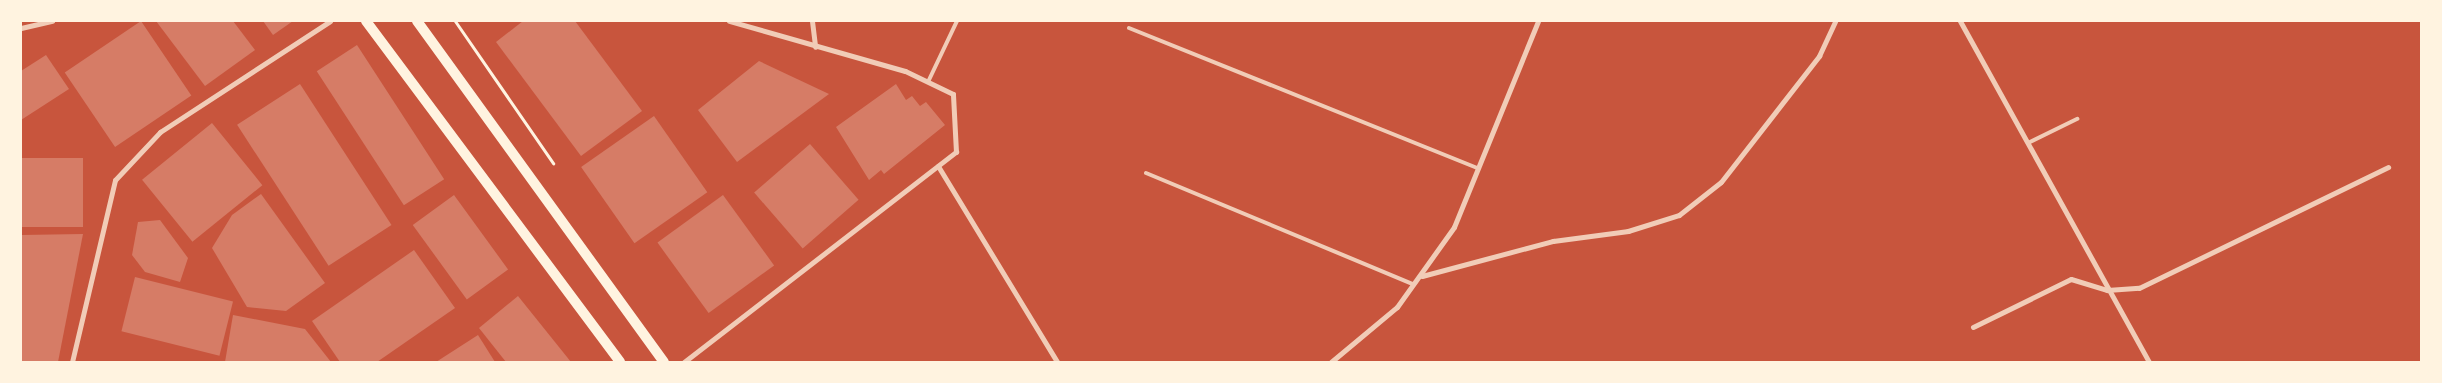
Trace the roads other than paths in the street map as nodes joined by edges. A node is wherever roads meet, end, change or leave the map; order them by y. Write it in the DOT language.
graph roads {
  1 [pos="52,21"];
  2 [pos="330,21"];
  3 [pos="366,21"];
  4 [pos="417,21"];
  5 [pos="729,21"];
  6 [pos="812,21"];
  7 [pos="957,21"];
  8 [pos="1538,21"];
  9 [pos="1835,21"];
  10 [pos="1960,21"];
  11 [pos="21,28"];
  12 [pos="1129,28"];
  13 [pos="815,47"];
  14 [pos="928,82"];
  15 [pos="2077,119"];
  16 [pos="2028,143"];
  17 [pos="938,166"];
  18 [pos="2388,167"];
  19 [pos="1478,168"];
  20 [pos="1146,173"];
  21 [pos="1422,276"];
  22 [pos="1413,284"];
  23 [pos="2109,290"];
  24 [pos="1973,327"];
  25 [pos="72,362"];
  26 [pos="620,362"];
  27 [pos="664,362"];
  28 [pos="684,362"];
  29 [pos="1057,362"];
  30 [pos="1331,362"];
  31 [pos="2149,362"];
  1 -- 11 [label="street"];
  2 -- 25 [label="street"];
  3 -- 26 [label="main road"];
  4 -- 27 [label="main road"];
  5 -- 13 [label="street"];
  6 -- 13 [label="street"];
  7 -- 14 [label="lane"];
  8 -- 19 [label="street"];
  9 -- 21 [label="street"];
  10 -- 16 [label="street"];
  12 -- 19 [label="lane"];
  13 -- 14 [label="street"];
  14 -- 17 [label="street"];
  15 -- 16 [label="lane"];
  16 -- 23 [label="street"];
  17 -- 28 [label="street"];
  17 -- 29 [label="street"];
  18 -- 23 [label="street"];
  19 -- 21 [label="street"];
  20 -- 22 [label="lane"];
  21 -- 22 [label="street"];
  22 -- 30 [label="street"];
  23 -- 24 [label="street"];
  23 -- 31 [label="street"];
}
